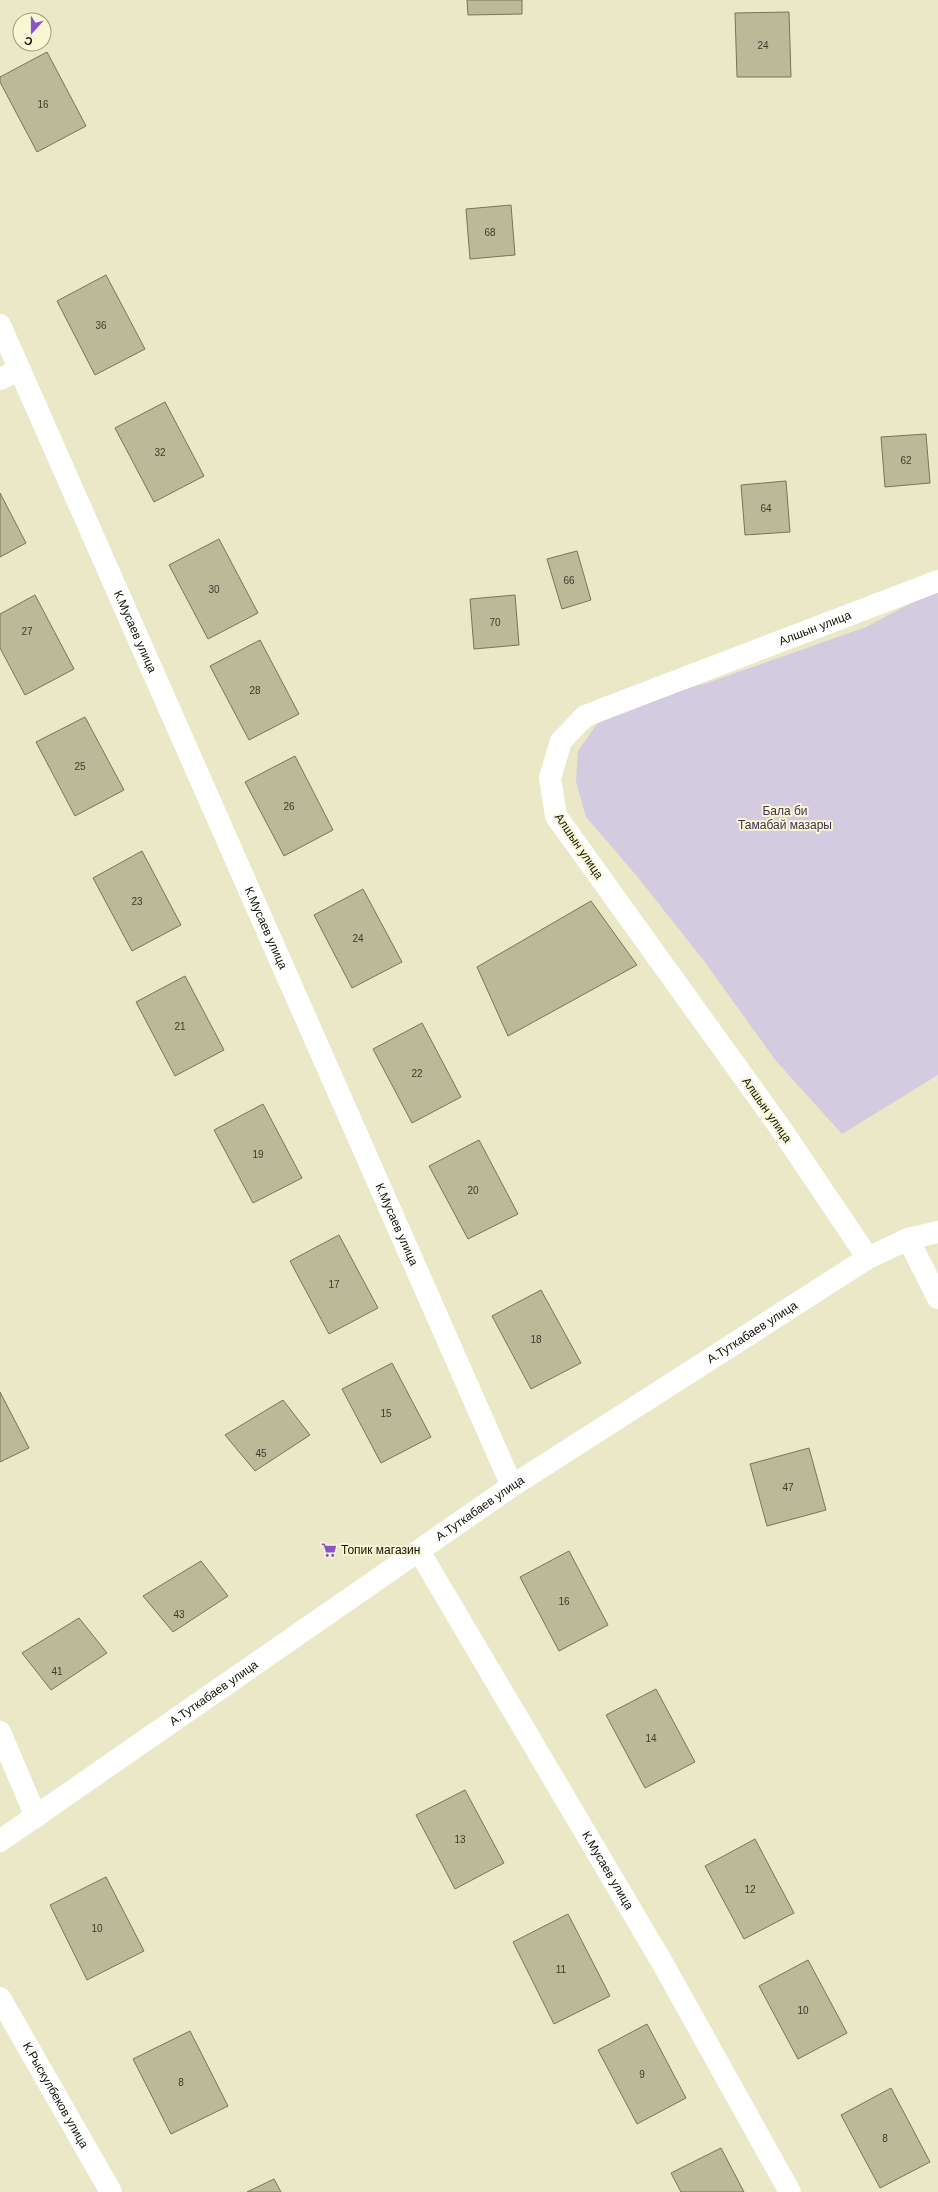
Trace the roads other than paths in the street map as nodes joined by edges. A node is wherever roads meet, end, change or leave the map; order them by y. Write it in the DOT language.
graph roads {
  1 [pos="0,325"];
  2 [pos="9,375"];
  3 [pos="938,581"];
  4 [pos="938,1232"];
  5 [pos="908,1239"];
  6 [pos="868,1258"];
  7 [pos="938,1298"];
  8 [pos="512,1486"];
  9 [pos="419,1551"];
  10 [pos="0,1732"];
  11 [pos="36,1817"];
  12 [pos="0,1842"];
  13 [pos="0,1998"];
  14 [pos="111,2192"];
  15 [pos="790,2192"];
  1 -- 2 [label="street, К.Мусаев улица"];
  2 -- 8 [label="street, К.Мусаев улица"];
  3 -- 6 [label="street, Алшын улица"];
  4 -- 5 [label="street, А.Туткабаев улица"];
  5 -- 6 [label="street, А.Туткабаев улица"];
  5 -- 7 [label="street"];
  6 -- 8 [label="street, А.Туткабаев улица"];
  8 -- 9 [label="street, А.Туткабаев улица"];
  9 -- 11 [label="street, А.Туткабаев улица"];
  9 -- 15 [label="street, К.Мусаев улица"];
  10 -- 11 [label="street"];
  11 -- 12 [label="street, А.Туткабаев улица"];
  13 -- 14 [label="street, К.Рыскулбеков улица"];
}
